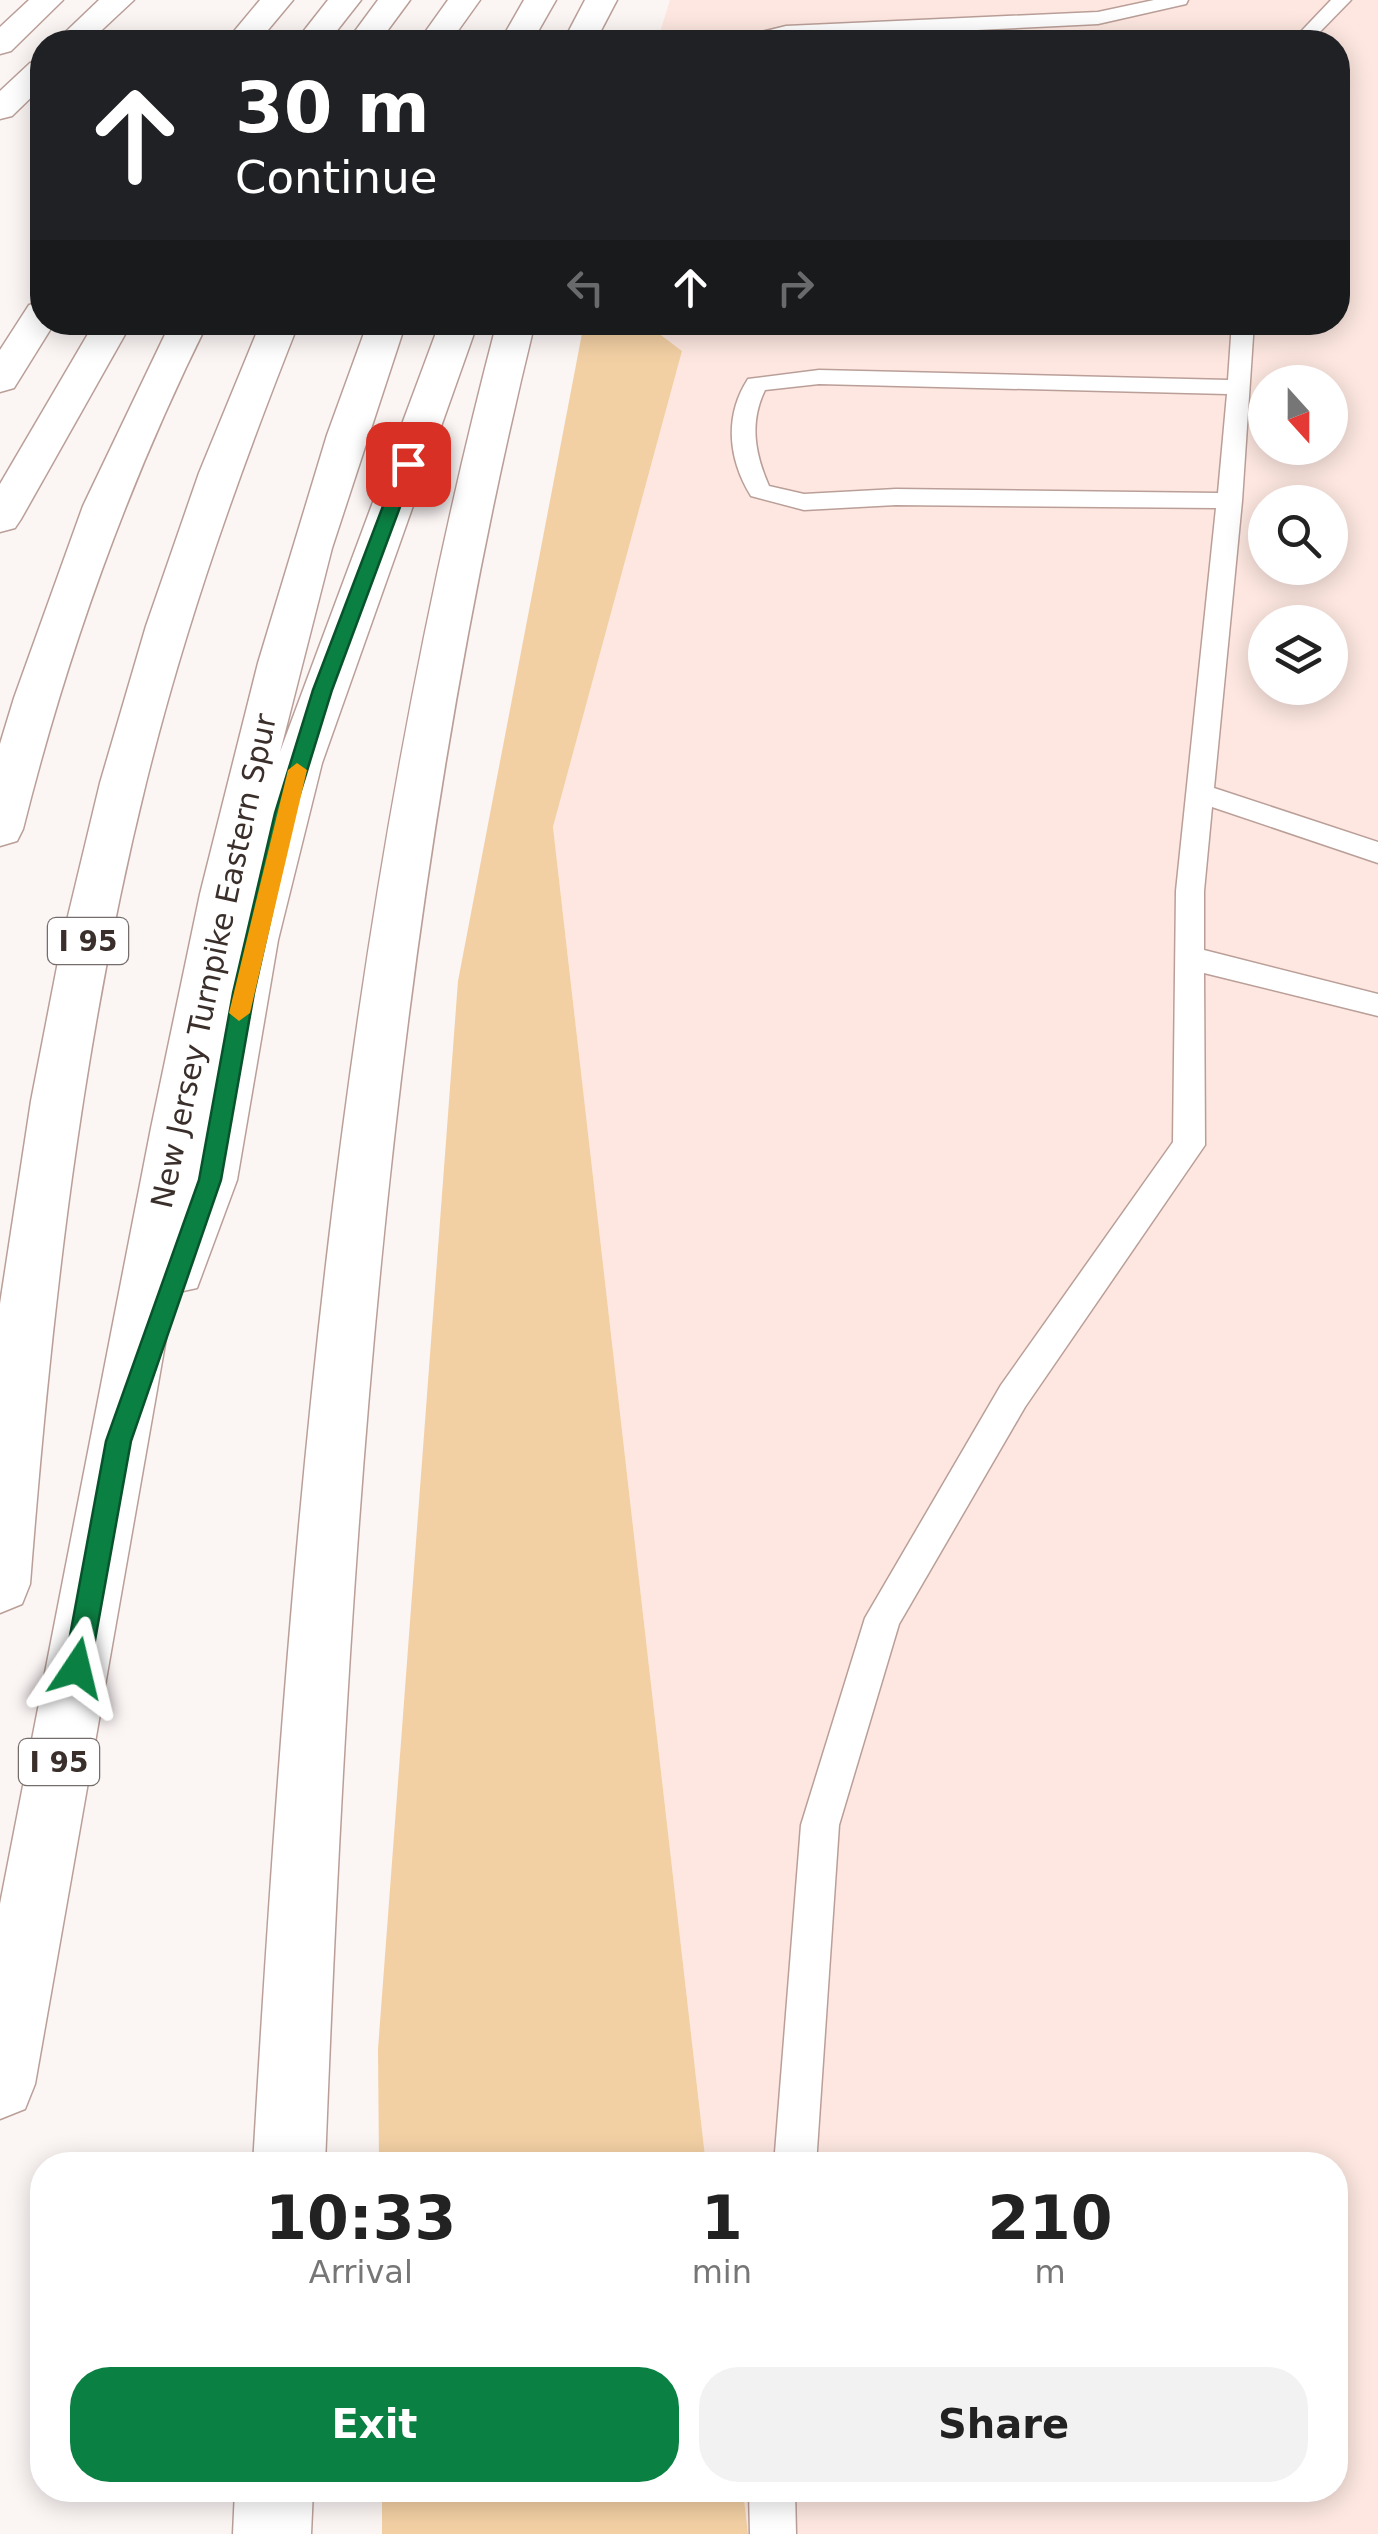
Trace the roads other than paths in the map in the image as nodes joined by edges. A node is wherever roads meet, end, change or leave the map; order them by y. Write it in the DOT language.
graph roads {
  1 [pos="47,0"];
  2 [pos="118,0"];
  3 [pos="277,0"];
  4 [pos="345,0"];
  5 [pos="394,0"];
  6 [pos="464,0"];
  7 [pos="540,0"];
  8 [pos="601,0"];
  9 [pos="632,0"];
  10 [pos="1179,0"];
  11 [pos="1342,0"];
  12 [pos="1064,20"];
  13 [pos="85,30"];
  14 [pos="251,30"];
  15 [pos="321,30"];
  16 [pos="371,30"];
  17 [pos="443,30"];
  18 [pos="523,30"];
  19 [pos="585,30"];
  20 [pos="618,30"];
  21 [pos="977,30"];
  22 [pos="1064,30"];
  23 [pos="1312,30"];
  24 [pos="0,44"];
  25 [pos="30,81"];
  26 [pos="0,109"];
  27 [pos="30,332"];
  28 [pos="106,335"];
  29 [pos="184,335"];
  30 [pos="275,335"];
  31 [pos="383,335"];
  32 [pos="454,335"];
  33 [pos="513,335"];
  34 [pos="1242,335"];
  35 [pos="0,380"];
  36 [pos="1239,388"];
  37 [pos="1230,501"];
  38 [pos="0,518"];
  39 [pos="1200,793"];
  40 [pos="0,830"];
  41 [pos="1378,853"];
  42 [pos="1190,958"];
  43 [pos="1378,1005"];
  44 [pos="198,1127"];
  45 [pos="0,1584"];
  46 [pos="0,2084"];
  47 [pos="290,2152"];
  48 [pos="796,2152"];
  49 [pos="273,2502"];
  50 [pos="772,2502"];
  51 [pos="272,2534"];
  52 [pos="773,2534"];
  1 -- 24 [label="highway"];
  2 -- 13 [label="highway"];
  3 -- 14 [label="highway"];
  4 -- 15 [label="highway"];
  5 -- 16 [label="highway"];
  6 -- 17 [label="highway"];
  7 -- 18 [label="highway"];
  8 -- 19 [label="highway"];
  9 -- 20 [label="highway"];
  10 -- 12 [label="lane"];
  11 -- 23 [label="lane"];
  12 -- 21 [label="lane"];
  12 -- 22 [label="lane"];
  25 -- 26 [label="highway"];
  27 -- 35 [label="highway"];
  28 -- 38 [label="highway"];
  29 -- 40 [label="highway"];
  30 -- 45 [label="highway, I 95"];
  31 -- 44 [label="highway, New Jersey Turnpike Eastern Spur / I 95"];
  32 -- 44 [label="highway"];
  33 -- 47 [label="highway"];
  34 -- 36 [label="lane"];
  36 -- 37 [label="lane"];
  36 -- 37 [label="lane"];
  37 -- 39 [label="lane"];
  39 -- 41 [label="lane"];
  39 -- 42 [label="lane"];
  42 -- 43 [label="lane"];
  42 -- 48 [label="lane"];
  44 -- 46 [label="highway, New Jersey Turnpike Eastern Spur / I 95"];
  49 -- 51 [label="highway"];
  50 -- 52 [label="lane"];
}
